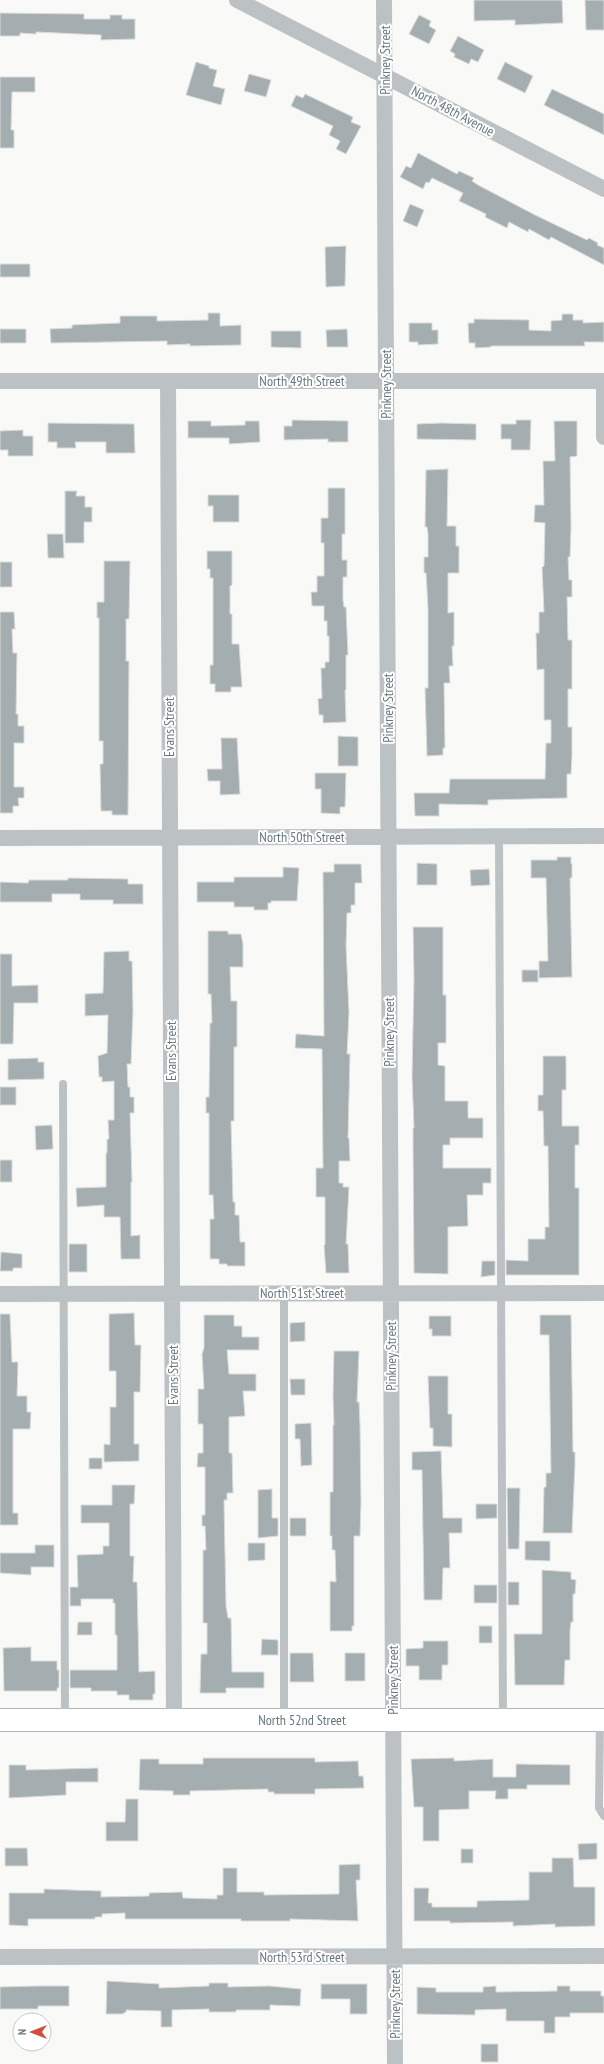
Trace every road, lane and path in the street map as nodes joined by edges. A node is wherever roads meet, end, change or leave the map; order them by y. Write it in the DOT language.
graph roads {
  1 [pos="237,0"];
  2 [pos="384,0"];
  3 [pos="385,76"];
  4 [pos="604,189"];
  5 [pos="386,380"];
  6 [pos="0,381"];
  7 [pos="168,381"];
  8 [pos="604,381"];
  9 [pos="604,437"];
  10 [pos="499,836"];
  11 [pos="604,836"];
  12 [pos="170,837"];
  13 [pos="389,837"];
  14 [pos="0,838"];
  15 [pos="63,1084"];
  16 [pos="172,1293"];
  17 [pos="284,1293"];
  18 [pos="391,1293"];
  19 [pos="500,1293"];
  20 [pos="604,1293"];
  21 [pos="0,1294"];
  22 [pos="64,1294"];
  23 [pos="0,1720"];
  24 [pos="65,1720"];
  25 [pos="174,1720"];
  26 [pos="284,1720"];
  27 [pos="393,1720"];
  28 [pos="503,1720"];
  29 [pos="602,1720"];
  30 [pos="604,1816"];
  31 [pos="604,1956"];
  32 [pos="0,1957"];
  33 [pos="395,1957"];
  34 [pos="396,2064"];
  1 -- 3 [label="street, North 48th Avenue"];
  2 -- 3 [label="street, Pinkney Street"];
  3 -- 4 [label="street, North 48th Avenue"];
  3 -- 5 [label="street, Pinkney Street"];
  5 -- 7 [label="street, North 49th Street"];
  5 -- 8 [label="street, North 49th Street"];
  5 -- 13 [label="street, Pinkney Street"];
  6 -- 7 [label="street, North 49th Street"];
  7 -- 12 [label="street, Evans Street"];
  8 -- 9 [label="street"];
  10 -- 11 [label="street, North 50th Street"];
  10 -- 13 [label="street, North 50th Street"];
  10 -- 19 [label="lane"];
  12 -- 13 [label="street, North 50th Street"];
  12 -- 14 [label="street, North 50th Street"];
  12 -- 16 [label="street, Evans Street"];
  13 -- 18 [label="street, Pinkney Street"];
  15 -- 22 [label="lane"];
  16 -- 17 [label="street, North 51st Street"];
  16 -- 22 [label="street, North 51st Street"];
  16 -- 25 [label="street, Evans Street"];
  17 -- 18 [label="street, North 51st Street"];
  17 -- 26 [label="lane"];
  18 -- 19 [label="street, North 51st Street"];
  18 -- 27 [label="street, Pinkney Street"];
  19 -- 20 [label="street, North 51st Street"];
  19 -- 28 [label="lane"];
  21 -- 22 [label="street, North 51st Street"];
  22 -- 24 [label="lane"];
  23 -- 24 [label="main road, North 52nd Street"];
  24 -- 25 [label="main road, North 52nd Street"];
  25 -- 26 [label="main road, North 52nd Street"];
  26 -- 27 [label="main road, North 52nd Street"];
  27 -- 28 [label="main road, North 52nd Street"];
  27 -- 33 [label="street, Pinkney Street"];
  28 -- 29 [label="main road, North 52nd Street"];
  29 -- 30 [label="lane"];
  31 -- 33 [label="street, North 53rd Street"];
  32 -- 33 [label="street, North 53rd Street"];
  33 -- 34 [label="street, Pinkney Street"];
}
